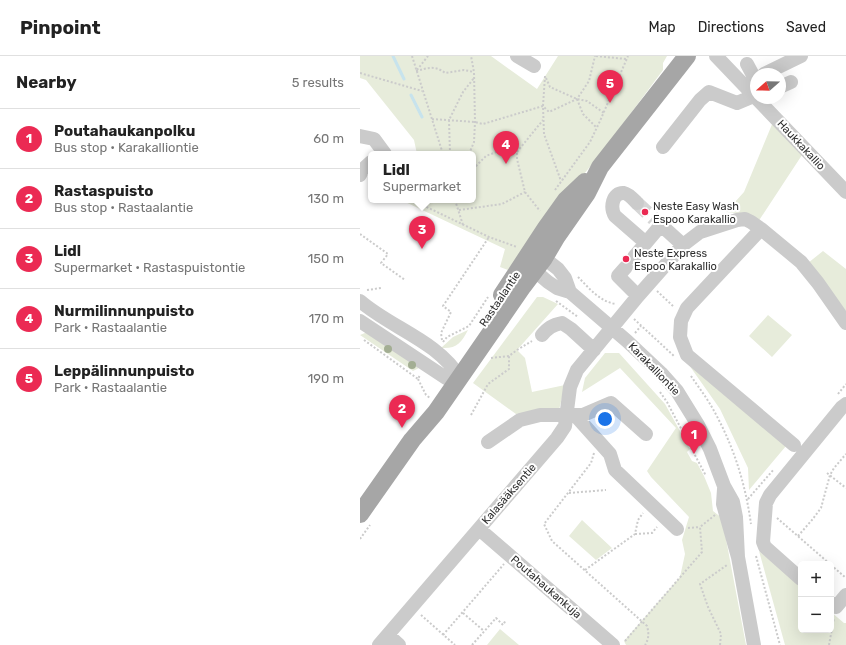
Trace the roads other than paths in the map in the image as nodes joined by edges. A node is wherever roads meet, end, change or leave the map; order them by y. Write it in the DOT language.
graph roads {
  1 [pos="517,56"];
  2 [pos="687,56"];
  3 [pos="716,56"];
  4 [pos="801,56"];
  5 [pos="747,64"];
  6 [pos="534,66"];
  7 [pos="750,68"];
  8 [pos="778,68"];
  9 [pos="750,91"];
  10 [pos="750,98"];
  11 [pos="763,104"];
  12 [pos="360,136"];
  13 [pos="663,147"];
  14 [pos="381,151"];
  15 [pos="368,165"];
  16 [pos="600,167"];
  17 [pos="360,175"];
  18 [pos="846,192"];
  19 [pos="637,203"];
  20 [pos="761,229"];
  21 [pos="646,243"];
  22 [pos="683,245"];
  23 [pos="529,255"];
  24 [pos="638,296"];
  25 [pos="364,300"];
  26 [pos="360,321"];
  27 [pos="846,323"];
  28 [pos="612,328"];
  29 [pos="542,335"];
  30 [pos="594,350"];
  31 [pos="453,374"];
  32 [pos="846,404"];
  33 [pos="571,416"];
  34 [pos="646,434"];
  35 [pos="488,442"];
  36 [pos="794,445"];
  37 [pos="360,514"];
  38 [pos="677,528"];
  39 [pos="479,529"];
  40 [pos="798,576"];
  41 [pos="846,595"];
  42 [pos="834,605"];
  43 [pos="384,640"];
  44 [pos="618,644"];
  45 [pos="400,645"];
  46 [pos="754,645"];
  1 -- 6 [label="street"];
  2 -- 16 [label="main road, Rastaalantie"];
  3 -- 9 [label="street, Haukkakallio"];
  4 -- 8 [label="street"];
  5 -- 7 [label="street"];
  10 -- 13 [label="street"];
  11 -- 18 [label="street, Haukkakallio"];
  12 -- 14 [label="street"];
  15 -- 17 [label="street"];
  16 -- 23 [label="main road, Rastaalantie"];
  16 -- 23 [label="main road, Rastaalantie"];
  19 -- 21 [label="street"];
  20 -- 22 [label="street, Kalasääksentie"];
  20 -- 27 [label="street, Kalasääksentie"];
  20 -- 36 [label="street"];
  21 -- 22 [label="street"];
  21 -- 24 [label="street"];
  22 -- 24 [label="street, Kalasääksentie"];
  23 -- 28 [label="street, Karakalliontie"];
  23 -- 31 [label="main road, Rastaalantie"];
  24 -- 28 [label="street, Kalasääksentie"];
  25 -- 26 [label="street"];
  25 -- 31 [label="street"];
  26 -- 31 [label="street"];
  28 -- 30 [label="street, Kalasääksentie"];
  28 -- 46 [label="street, Karakalliontie"];
  29 -- 30 [label="street"];
  30 -- 33 [label="street, Kalasääksentie"];
  31 -- 37 [label="main road, Rastaalantie"];
  32 -- 40 [label="street"];
  33 -- 34 [label="street"];
  33 -- 35 [label="street"];
  33 -- 38 [label="street"];
  33 -- 39 [label="street, Kalasääksentie"];
  39 -- 43 [label="street, Kalasääksentie"];
  39 -- 44 [label="street, Poutahaukankuja"];
  41 -- 42 [label="street"];
  43 -- 45 [label="street"];
}
